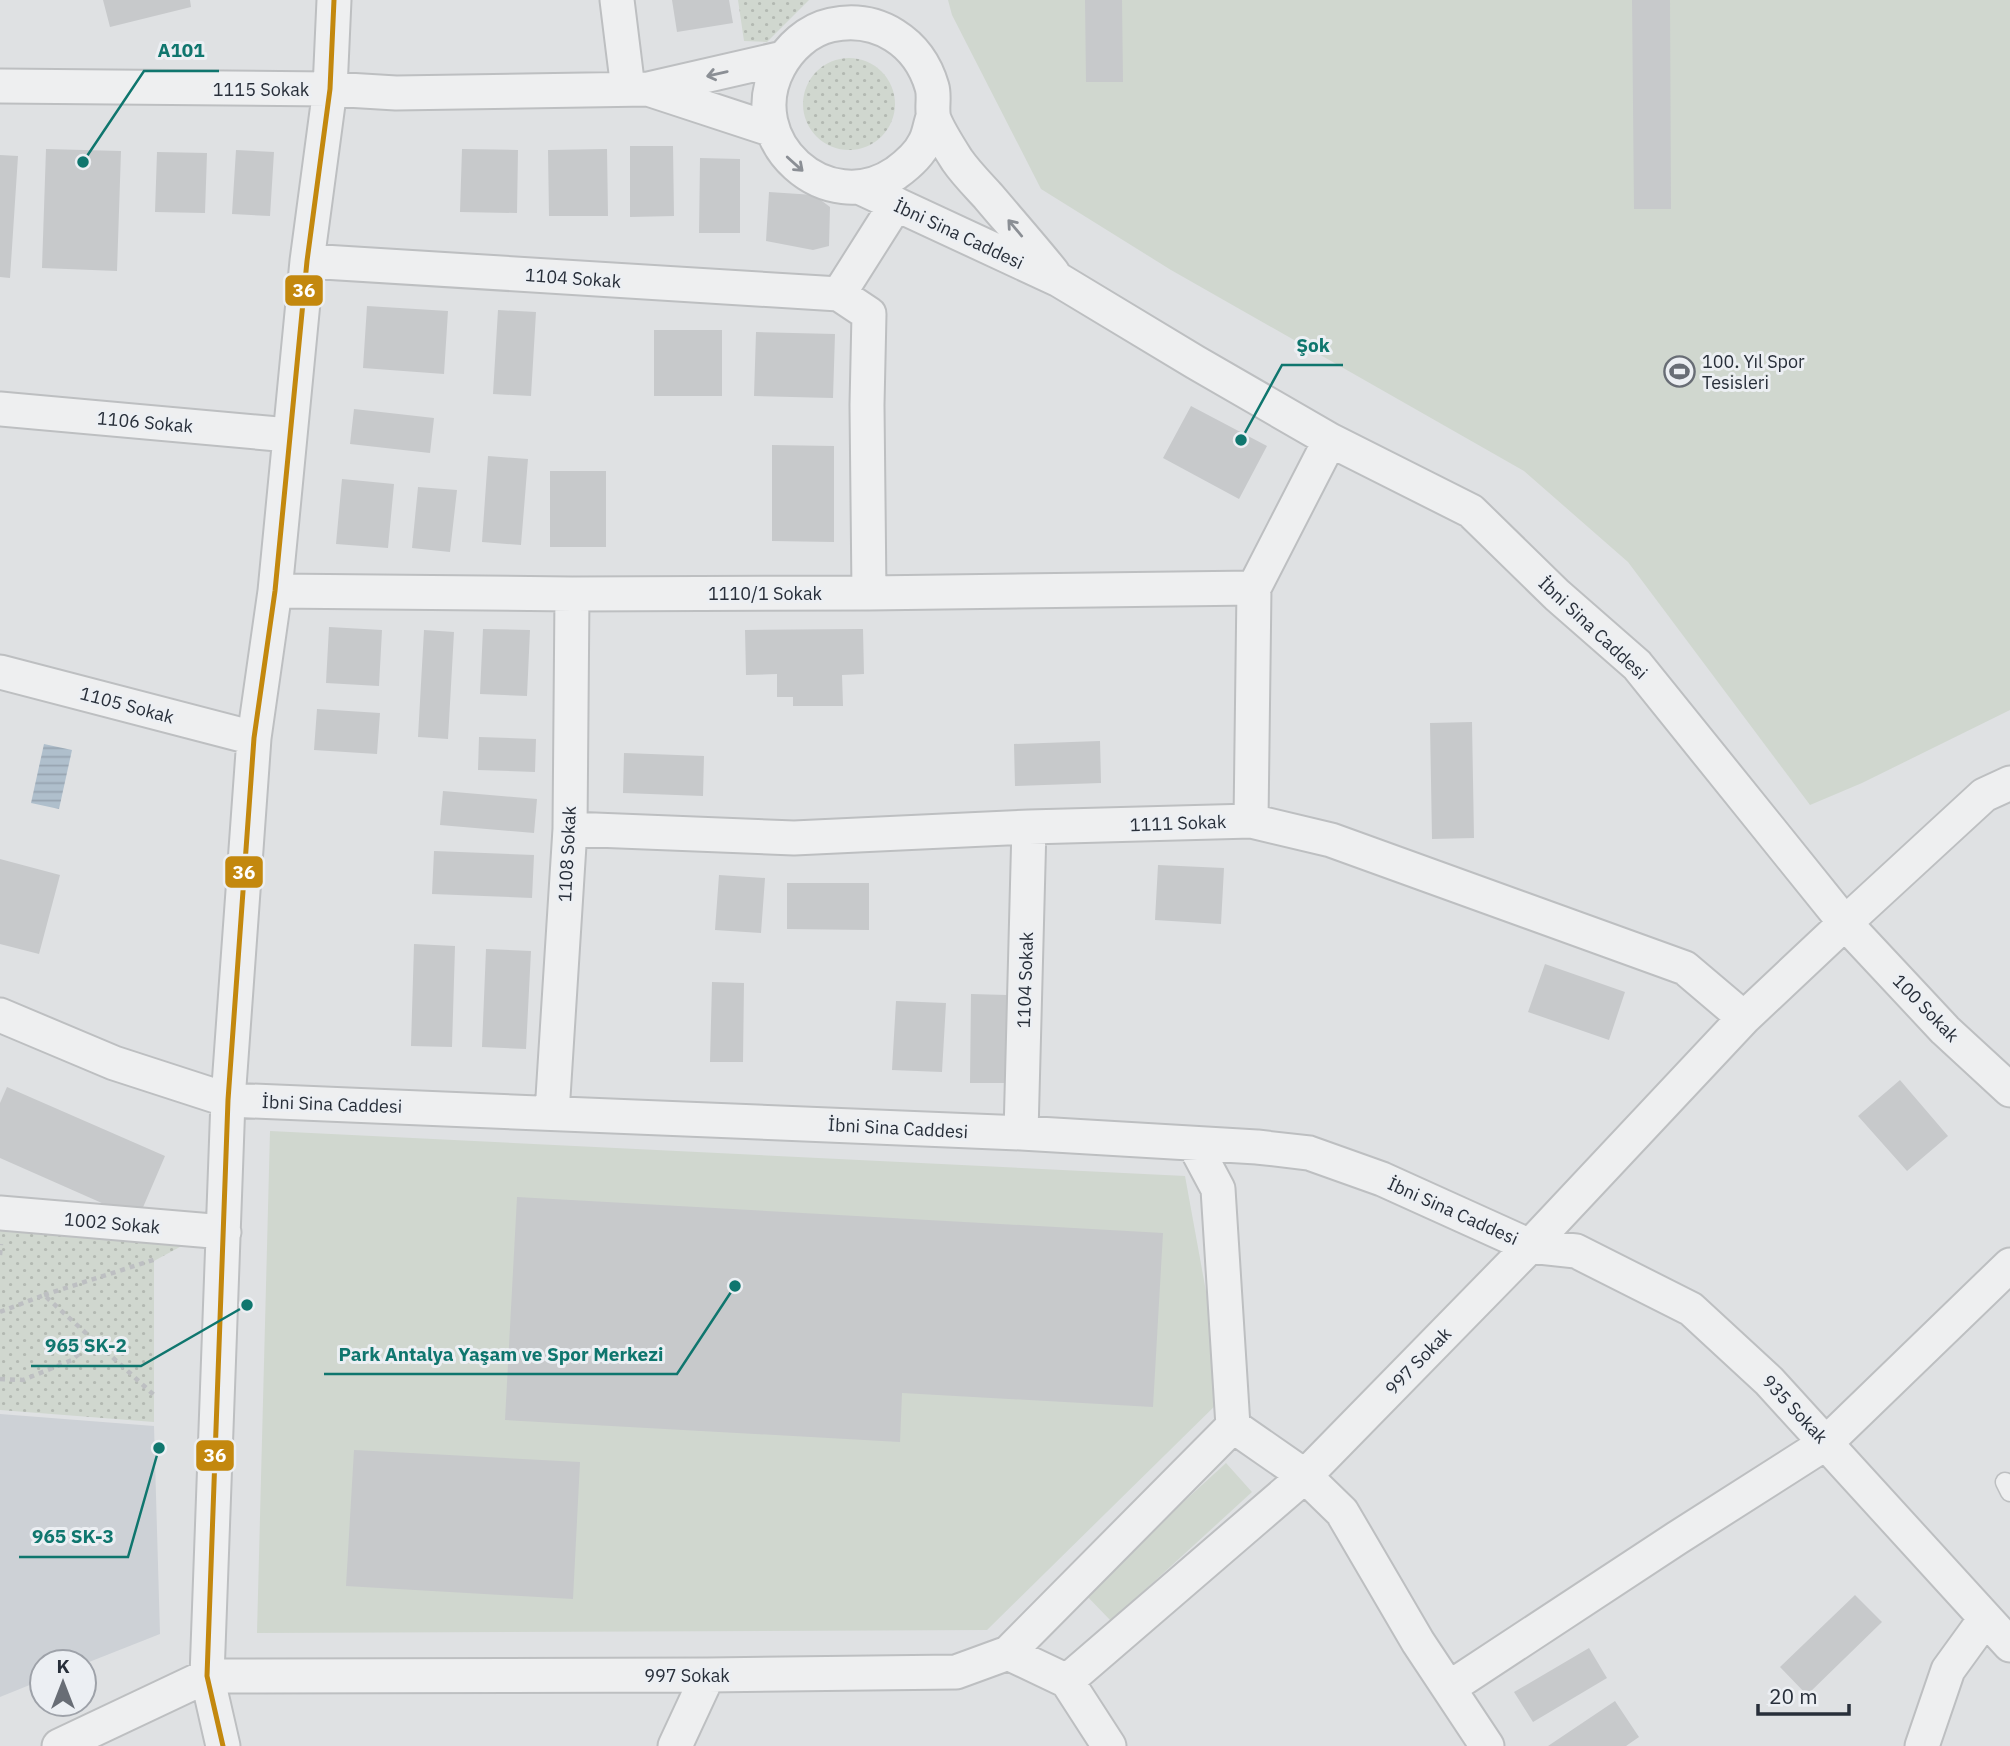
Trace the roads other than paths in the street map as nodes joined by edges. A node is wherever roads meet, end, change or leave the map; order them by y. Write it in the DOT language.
graph roads {
  1 [pos="334,0"];
  2 [pos="617,0"];
  3 [pos="879,0"];
  4 [pos="837,12"];
  5 [pos="897,37"];
  6 [pos="783,58"];
  7 [pos="0,86"];
  8 [pos="330,89"];
  9 [pos="638,89"];
  10 [pos="933,117"];
  11 [pos="772,130"];
  12 [pos="859,187"];
  13 [pos="896,204"];
  14 [pos="307,261"];
  15 [pos="1059,280"];
  16 [pos="839,294"];
  17 [pos="0,410"];
  18 [pos="289,435"];
  19 [pos="1330,440"];
  20 [pos="1254,588"];
  21 [pos="275,591"];
  22 [pos="869,593"];
  23 [pos="572,594"];
  24 [pos="0,671"];
  25 [pos="254,738"];
  26 [pos="2010,783"];
  27 [pos="1251,821"];
  28 [pos="1029,827"];
  29 [pos="570,829"];
  30 [pos="1845,923"];
  31 [pos="0,1015"];
  32 [pos="1744,1018"];
  33 [pos="2010,1090"];
  34 [pos="229,1100"];
  35 [pos="552,1113"];
  36 [pos="1021,1133"];
  37 [pos="1194,1144"];
  38 [pos="0,1213"];
  39 [pos="224,1232"];
  40 [pos="1530,1246"];
  41 [pos="2010,1265"];
  42 [pos="1233,1426"];
  43 [pos="1826,1443"];
  44 [pos="1305,1476"];
  45 [pos="1985,1619"];
  46 [pos="2010,1645"];
  47 [pos="1008,1653"];
  48 [pos="708,1675"];
  49 [pos="207,1676"];
  50 [pos="1067,1681"];
  51 [pos="1448,1688"];
  52 [pos="59,1746"];
  53 [pos="223,1746"];
  54 [pos="675,1746"];
  55 [pos="1109,1746"];
  56 [pos="1487,1746"];
  57 [pos="1922,1746"];
  1 -- 8 [label="street"];
  2 -- 9 [label="street"];
  3 -- 5 [label="street, İbni Sina Caddesi"];
  4 -- 5 [label="street, İbni Sina Caddesi"];
  4 -- 6 [label="street, İbni Sina Caddesi"];
  5 -- 10 [label="street, İbni Sina Caddesi"];
  6 -- 9 [label="street, 1115 Sokak, one-way"];
  6 -- 11 [label="street, İbni Sina Caddesi"];
  7 -- 8 [label="street, 1115 Sokak"];
  8 -- 9 [label="street, 1115 Sokak"];
  8 -- 14 [label="street"];
  9 -- 11 [label="street, 1115 Sokak"];
  10 -- 12 [label="street, İbni Sina Caddesi"];
  15 -- 10 [label="street, İbni Sina Caddesi, one-way"];
  11 -- 12 [label="street, İbni Sina Caddesi, one-way"];
  12 -- 13 [label="street, İbni Sina Caddesi"];
  13 -- 15 [label="street, İbni Sina Caddesi"];
  13 -- 16 [label="street"];
  14 -- 16 [label="street, 1104 Sokak"];
  14 -- 18 [label="street"];
  15 -- 19 [label="street, İbni Sina Caddesi"];
  16 -- 22 [label="street"];
  17 -- 18 [label="street, 1106 Sokak"];
  18 -- 21 [label="street"];
  19 -- 20 [label="street"];
  19 -- 30 [label="street, İbni Sina Caddesi"];
  20 -- 22 [label="street, 1110/1 Sokak"];
  20 -- 27 [label="street"];
  21 -- 23 [label="street, 1110/1 Sokak"];
  21 -- 25 [label="street"];
  22 -- 23 [label="street, 1110/1 Sokak"];
  23 -- 29 [label="street, 1108 Sokak"];
  24 -- 25 [label="street, 1105 Sokak"];
  25 -- 34 [label="street"];
  26 -- 30 [label="street"];
  27 -- 28 [label="street, 1111 Sokak"];
  27 -- 32 [label="street, 1111 Sokak"];
  28 -- 29 [label="street, 1111 Sokak"];
  28 -- 36 [label="street, 1104 Sokak"];
  29 -- 35 [label="street, 1108 Sokak"];
  30 -- 32 [label="street, İbni Sina Caddesi"];
  30 -- 33 [label="street, 100 Sokak"];
  31 -- 34 [label="street, İbni Sina Caddesi"];
  32 -- 40 [label="street, İbni Sina Caddesi"];
  34 -- 35 [label="street, İbni Sina Caddesi"];
  34 -- 39 [label="street"];
  35 -- 36 [label="street, İbni Sina Caddesi"];
  36 -- 37 [label="street, İbni Sina Caddesi"];
  37 -- 40 [label="street, İbni Sina Caddesi"];
  37 -- 42 [label="street"];
  38 -- 39 [label="street, 1002 Sokak"];
  39 -- 49 [label="street"];
  40 -- 43 [label="street, 935 Sokak"];
  40 -- 44 [label="street, 997 Sokak"];
  41 -- 43 [label="street"];
  42 -- 44 [label="street"];
  42 -- 47 [label="street, 997 Sokak"];
  43 -- 45 [label="street, 935 Sokak"];
  43 -- 51 [label="street"];
  44 -- 50 [label="street, 997 Sokak"];
  44 -- 51 [label="street"];
  45 -- 46 [label="street, 935 Sokak"];
  45 -- 57 [label="street"];
  47 -- 48 [label="street, 997 Sokak"];
  47 -- 50 [label="street"];
  48 -- 49 [label="street, 997 Sokak"];
  48 -- 54 [label="street"];
  49 -- 52 [label="street, 997 Sokak"];
  49 -- 53 [label="street"];
  50 -- 55 [label="street"];
  51 -- 56 [label="street"];
}
